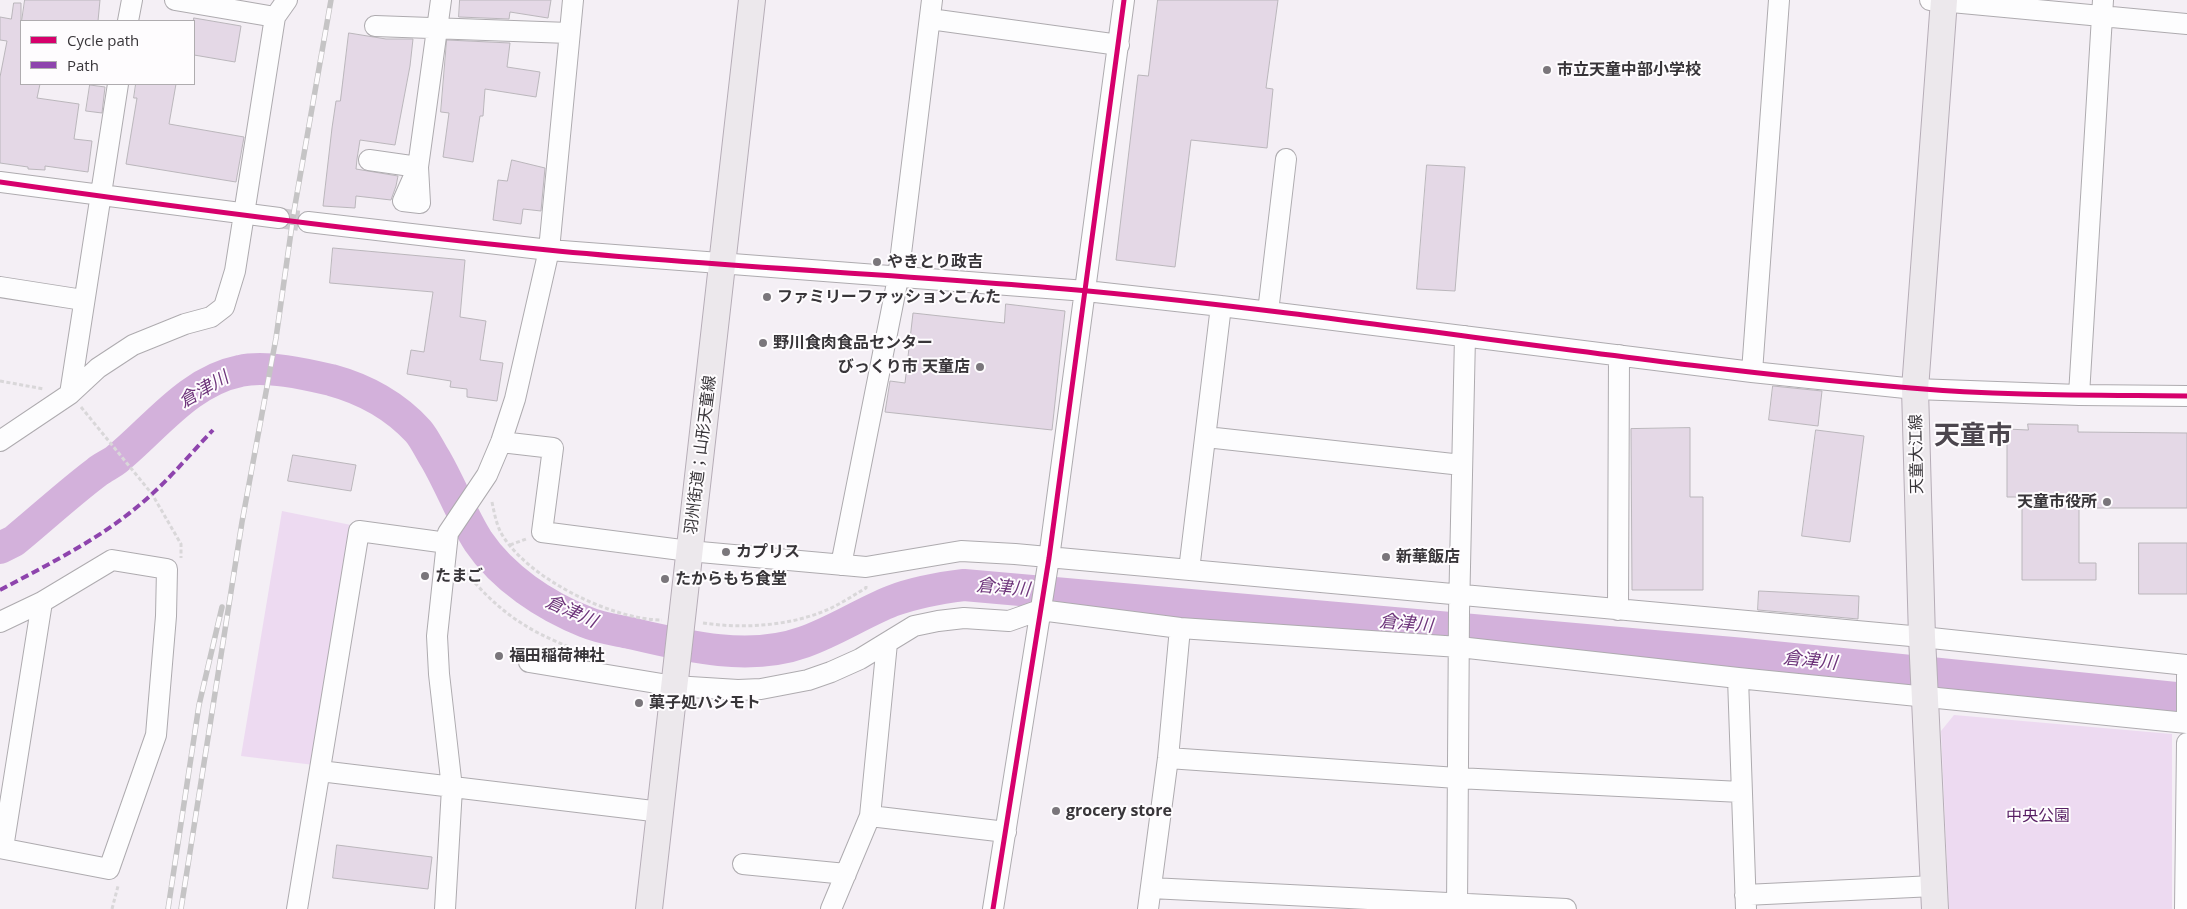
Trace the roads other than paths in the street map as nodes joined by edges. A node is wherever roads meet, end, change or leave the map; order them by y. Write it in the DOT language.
graph roads {
  1 [pos="132,0"];
  2 [pos="175,0"];
  3 [pos="287,0"];
  4 [pos="441,0"];
  5 [pos="572,0"];
  6 [pos="752,0"];
  7 [pos="1124,0"];
  8 [pos="1779,0"];
  9 [pos="1930,0"];
  10 [pos="1944,0"];
  11 [pos="2102,8"];
  12 [pos="931,9"];
  13 [pos="275,17"];
  14 [pos="128,20"];
  15 [pos="2187,24"];
  16 [pos="375,26"];
  17 [pos="437,27"];
  18 [pos="569,33"];
  19 [pos="1119,46"];
  20 [pos="118,85"];
  21 [pos="1286,159"];
  22 [pos="369,160"];
  23 [pos="0,182"];
  24 [pos="100,196"];
  25 [pos="244,214"];
  26 [pos="279,218"];
  27 [pos="308,222"];
  28 [pos="549,250"];
  29 [pos="723,264"];
  30 [pos="898,278"];
  31 [pos="0,287"];
  32 [pos="1086,291"];
  33 [pos="83,300"];
  34 [pos="1220,306"];
  35 [pos="1268,312"];
  36 [pos="1465,336"];
  37 [pos="1619,355"];
  38 [pos="1752,372"];
  39 [pos="1915,389"];
  40 [pos="70,394"];
  41 [pos="2079,395"];
  42 [pos="2187,396"];
  43 [pos="1206,437"];
  44 [pos="0,441"];
  45 [pos="501,442"];
  46 [pos="1462,465"];
  47 [pos="448,538"];
  48 [pos="689,551"];
  49 [pos="1049,558"];
  50 [pos="841,565"];
  51 [pos="1189,570"];
  52 [pos="42,602"];
  53 [pos="1459,604"];
  54 [pos="1040,610"];
  55 [pos="1618,610"];
  56 [pos="0,622"];
  57 [pos="1180,628"];
  58 [pos="887,643"];
  59 [pos="1922,643"];
  60 [pos="1459,647"];
  61 [pos="529,662"];
  62 [pos="2187,665"];
  63 [pos="2187,674"];
  64 [pos="1738,678"];
  65 [pos="675,682"];
  66 [pos="1925,697"];
  67 [pos="2186,716"];
  68 [pos="2187,722"];
  69 [pos="2187,743"];
  70 [pos="1168,758"];
  71 [pos="320,771"];
  72 [pos="1457,778"];
  73 [pos="452,788"];
  74 [pos="1741,792"];
  75 [pos="660,812"];
  76 [pos="870,816"];
  77 [pos="1006,832"];
  78 [pos="1,848"];
  79 [pos="742,864"];
  80 [pos="846,874"];
  81 [pos="1151,888"];
  82 [pos="1934,897"];
  83 [pos="2185,900"];
  84 [pos="1746,902"];
  85 [pos="1457,906"];
  86 [pos="297,909"];
  87 [pos="445,909"];
  88 [pos="649,909"];
  89 [pos="831,909"];
  90 [pos="993,909"];
  91 [pos="1148,909"];
  92 [pos="1566,909"];
  1 -- 14 [label="street"];
  2 -- 13 [label="street"];
  3 -- 13 [label="street"];
  4 -- 17 [label="street"];
  5 -- 18 [label="street"];
  6 -- 29 [label="main road, 羽州街道；山形天童線"];
  7 -- 19 [label="street"];
  8 -- 38 [label="street"];
  9 -- 10 [label="street"];
  10 -- 11 [label="street"];
  10 -- 39 [label="main road, 天童大江線"];
  11 -- 15 [label="street"];
  11 -- 41 [label="street"];
  12 -- 19 [label="street"];
  12 -- 30 [label="street"];
  13 -- 25 [label="street"];
  16 -- 17 [label="street"];
  17 -- 18 [label="street"];
  17 -- 22 [label="street"];
  18 -- 28 [label="street"];
  19 -- 32 [label="street"];
  20 -- 24 [label="street"];
  21 -- 35 [label="street"];
  23 -- 24 [label="street"];
  24 -- 25 [label="street"];
  24 -- 33 [label="street"];
  25 -- 26 [label="street"];
  25 -- 40 [label="street"];
  27 -- 28 [label="street"];
  28 -- 29 [label="street"];
  28 -- 45 [label="street"];
  29 -- 30 [label="street"];
  29 -- 48 [label="main road, 羽州街道；山形天童線"];
  30 -- 32 [label="street"];
  30 -- 50 [label="street"];
  31 -- 33 [label="street"];
  32 -- 34 [label="street"];
  32 -- 49 [label="street"];
  33 -- 40 [label="street"];
  34 -- 35 [label="street"];
  34 -- 43 [label="street"];
  35 -- 36 [label="street"];
  36 -- 37 [label="street"];
  36 -- 46 [label="street"];
  37 -- 38 [label="street"];
  37 -- 55 [label="street"];
  38 -- 39 [label="street"];
  39 -- 41 [label="street"];
  39 -- 59 [label="main road, 天童大江線"];
  40 -- 44 [label="street"];
  41 -- 42 [label="street"];
  43 -- 46 [label="street"];
  43 -- 51 [label="street"];
  45 -- 47 [label="street"];
  45 -- 48 [label="street"];
  46 -- 53 [label="street"];
  47 -- 71 [label="street"];
  47 -- 73 [label="street"];
  48 -- 50 [label="street"];
  48 -- 65 [label="main road, 羽州街道；山形天童線"];
  49 -- 50 [label="street"];
  49 -- 51 [label="street"];
  49 -- 54 [label="street"];
  51 -- 53 [label="street"];
  52 -- 56 [label="street"];
  52 -- 78 [label="street"];
  52 -- 78 [label="street"];
  53 -- 55 [label="street"];
  53 -- 60 [label="street"];
  54 -- 57 [label="street"];
  54 -- 58 [label="street"];
  54 -- 77 [label="street"];
  55 -- 59 [label="street"];
  57 -- 60 [label="street"];
  57 -- 70 [label="street"];
  58 -- 65 [label="street"];
  58 -- 76 [label="street"];
  59 -- 62 [label="street"];
  59 -- 66 [label="main road, 天童大江線"];
  60 -- 64 [label="street"];
  60 -- 72 [label="street"];
  61 -- 65 [label="street"];
  63 -- 67 [label="street"];
  64 -- 66 [label="street"];
  64 -- 74 [label="street"];
  65 -- 75 [label="main road, 羽州街道；山形天童線"];
  66 -- 68 [label="street"];
  66 -- 82 [label="main road, 天童大江線"];
  67 -- 68 [label="street"];
  69 -- 83 [label="street"];
  70 -- 72 [label="street"];
  70 -- 81 [label="street"];
  71 -- 73 [label="street"];
  71 -- 86 [label="street"];
  72 -- 74 [label="street"];
  72 -- 85 [label="street"];
  73 -- 75 [label="street"];
  73 -- 87 [label="street"];
  74 -- 84 [label="street"];
  75 -- 88 [label="main road, 羽州街道；山形天童線"];
  76 -- 77 [label="street"];
  76 -- 80 [label="street"];
  77 -- 90 [label="street"];
  79 -- 80 [label="street"];
  80 -- 89 [label="street"];
  81 -- 85 [label="street"];
  81 -- 91 [label="street"];
  82 -- 84 [label="street"];
  85 -- 92 [label="street"];
}
